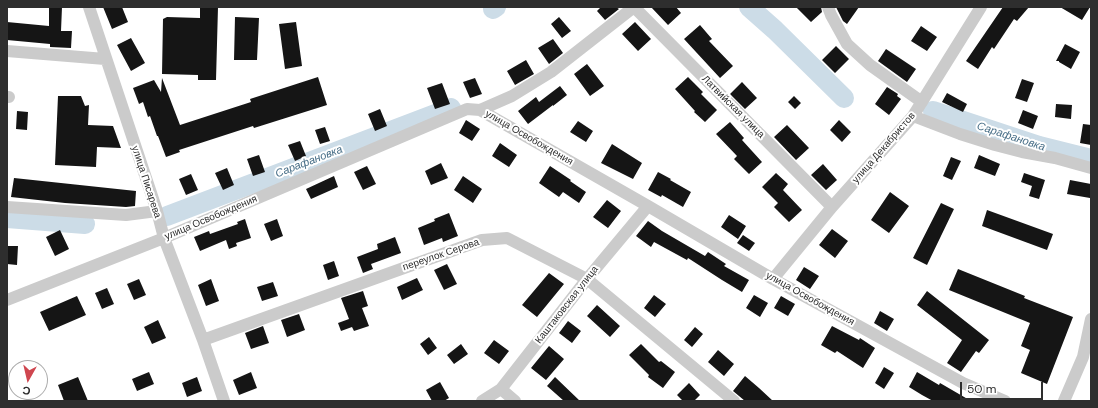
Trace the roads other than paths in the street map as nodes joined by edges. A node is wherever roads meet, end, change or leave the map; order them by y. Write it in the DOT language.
graph roads {
  1 [pos="89,7"];
  2 [pos="634,7"];
  3 [pos="828,7"];
  4 [pos="982,7"];
  5 [pos="7,51"];
  6 [pos="105,59"];
  7 [pos="922,102"];
  8 [pos="480,110"];
  9 [pos="913,116"];
  10 [pos="1091,168"];
  11 [pos="648,206"];
  12 [pos="7,207"];
  13 [pos="832,207"];
  14 [pos="157,211"];
  15 [pos="164,238"];
  16 [pos="587,278"];
  17 [pos="773,279"];
  18 [pos="7,300"];
  19 [pos="1091,319"];
  20 [pos="203,340"];
  21 [pos="1087,358"];
  22 [pos="501,389"];
  23 [pos="224,401"];
  24 [pos="482,401"];
  25 [pos="515,401"];
  26 [pos="734,401"];
  27 [pos="1005,401"];
  28 [pos="1064,401"];
  1 -- 6 [label="street, улица Писарева"];
  2 -- 8 [label="street"];
  2 -- 13 [label="street, Латвийская улица"];
  3 -- 7 [label="street"];
  4 -- 7 [label="street, улица Декабристов"];
  5 -- 6 [label="street"];
  6 -- 14 [label="street, улица Писарева"];
  7 -- 9 [label="street, улица Декабристов"];
  8 -- 11 [label="street, улица Освобождения"];
  8 -- 15 [label="street, улица Освобождения"];
  9 -- 10 [label="street"];
  9 -- 13 [label="street, улица Декабристов"];
  11 -- 16 [label="street, Каштаковская улица"];
  11 -- 17 [label="street, улица Освобождения"];
  12 -- 14 [label="street"];
  13 -- 17 [label="street, улица Декабристов"];
  14 -- 15 [label="street, улица Писарева"];
  15 -- 18 [label="street, улица Освобождения"];
  15 -- 20 [label="street, улица Писарева"];
  16 -- 20 [label="street, переулок Серова"];
  16 -- 22 [label="street, Каштаковская улица"];
  16 -- 26 [label="street, переулок Серова"];
  17 -- 27 [label="street, улица Освобождения"];
  19 -- 21 [label="street"];
  20 -- 23 [label="street, улица Писарева"];
  21 -- 28 [label="street"];
  22 -- 24 [label="street, Каштаковская улица"];
  22 -- 25 [label="street"];
}
